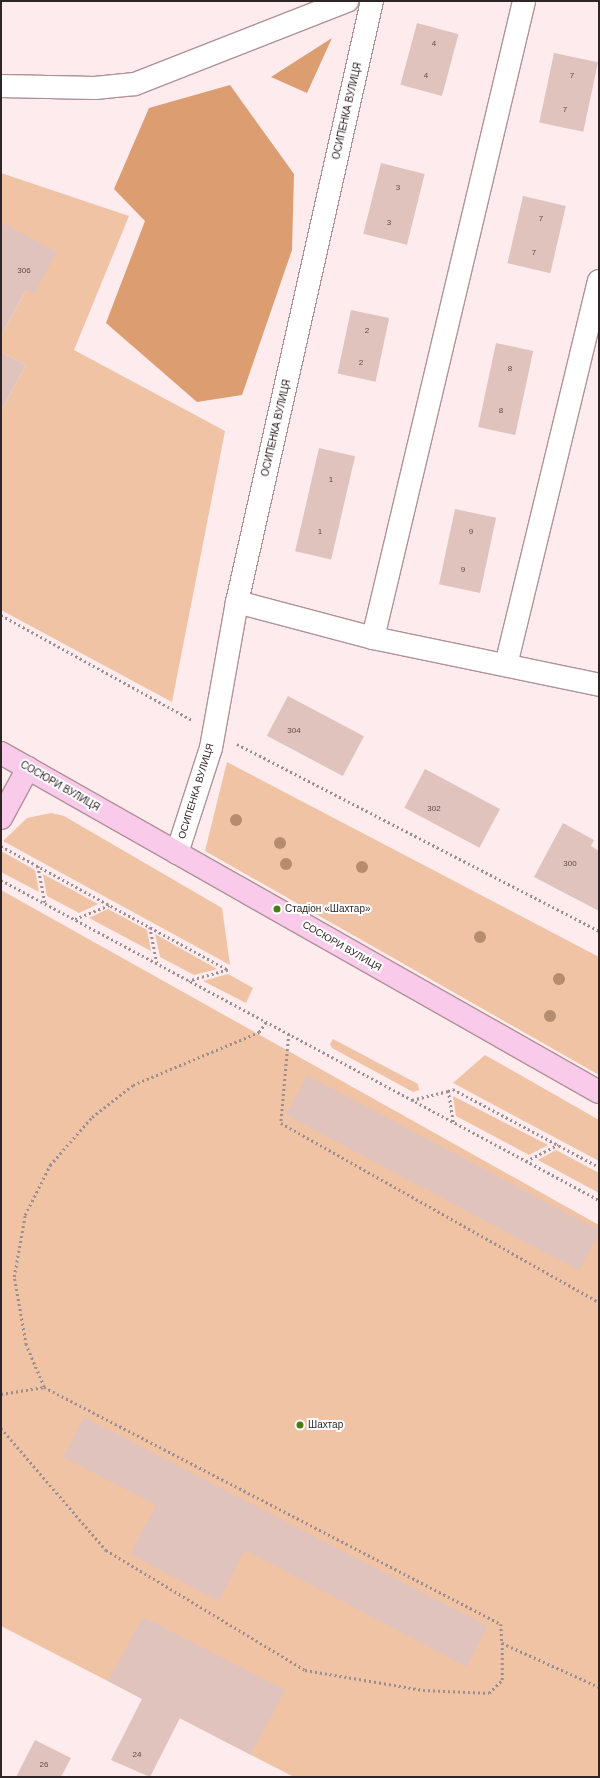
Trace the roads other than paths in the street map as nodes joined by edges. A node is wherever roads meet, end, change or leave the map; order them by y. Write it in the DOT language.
graph roads {
  1 [pos="347,1"];
  2 [pos="372,1"];
  3 [pos="524,1"];
  4 [pos="1,86"];
  5 [pos="599,281"];
  6 [pos="237,602"];
  7 [pos="373,638"];
  8 [pos="506,665"];
  9 [pos="599,685"];
  10 [pos="1,753"];
  11 [pos="28,768"];
  12 [pos="1,818"];
  13 [pos="177,853"];
  14 [pos="599,1092"];
  1 -- 4 [label="street"];
  2 -- 6 [label="street, ОСИПЕНКА ВУЛИЦЯ"];
  3 -- 7 [label="street"];
  5 -- 8 [label="street"];
  6 -- 7 [label="street"];
  6 -- 13 [label="street, ОСИПЕНКА ВУЛИЦЯ"];
  7 -- 8 [label="street"];
  8 -- 9 [label="street"];
  10 -- 11 [label="main road, СОСЮРИ ВУЛИЦЯ"];
  11 -- 12 [label="main road"];
  11 -- 13 [label="main road, СОСЮРИ ВУЛИЦЯ"];
  13 -- 14 [label="main road, СОСЮРИ ВУЛИЦЯ"];
}
